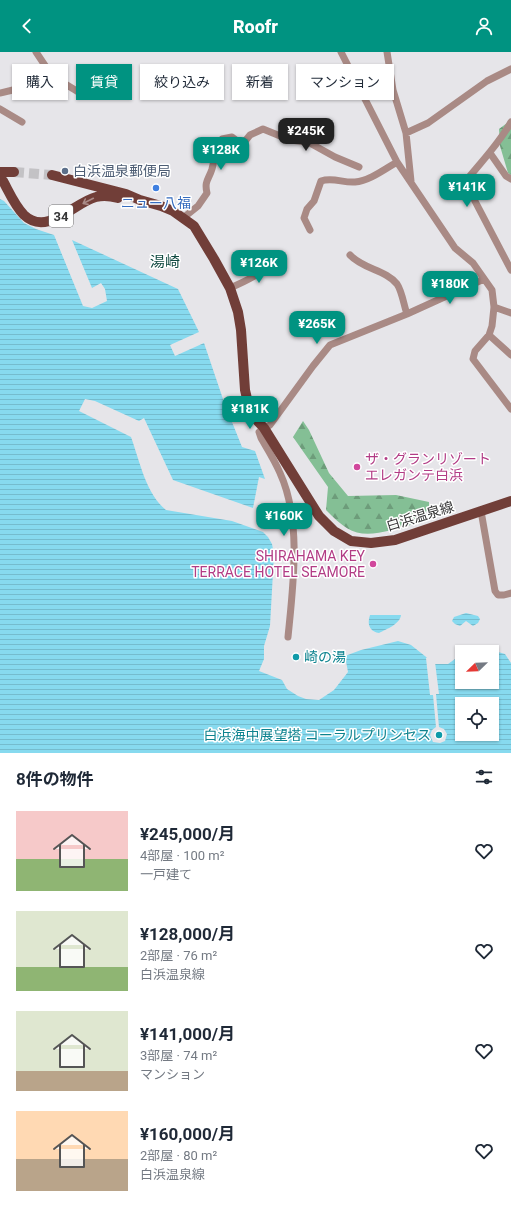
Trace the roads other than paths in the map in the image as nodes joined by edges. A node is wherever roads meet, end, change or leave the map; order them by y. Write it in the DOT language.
graph roads {
  1 [pos="36,52"];
  2 [pos="341,52"];
  3 [pos="388,52"];
  4 [pos="511,69"];
  5 [pos="12,90"];
  6 [pos="76,91"];
  7 [pos="0,93"];
  8 [pos="0,109"];
  9 [pos="22,122"];
  10 [pos="511,122"];
  11 [pos="406,132"];
  12 [pos="490,153"];
  13 [pos="397,162"];
  14 [pos="359,167"];
  15 [pos="0,172"];
  16 [pos="14,172"];
  17 [pos="52,175"];
  18 [pos="0,178"];
  19 [pos="511,179"];
  20 [pos="411,183"];
  21 [pos="140,200"];
  22 [pos="183,218"];
  23 [pos="310,230"];
  24 [pos="350,255"];
  25 [pos="275,260"];
  26 [pos="511,270"];
  27 [pos="484,279"];
  28 [pos="230,288"];
  29 [pos="494,307"];
  30 [pos="511,313"];
  31 [pos="407,314"];
  32 [pos="489,335"];
  33 [pos="511,355"];
  34 [pos="511,409"];
  35 [pos="264,428"];
  36 [pos="511,501"];
  37 [pos="481,511"];
  38 [pos="511,593"];
  39 [pos="288,637"];
  1 -- 6 [label="street"];
  2 -- 13 [label="street"];
  3 -- 11 [label="street"];
  4 -- 11 [label="street"];
  5 -- 7 [label="street"];
  8 -- 9 [label="street"];
  10 -- 12 [label="street"];
  11 -- 20 [label="street"];
  12 -- 19 [label="street"];
  12 -- 26 [label="street"];
  13 -- 20 [label="street"];
  13 -- 23 [label="street"];
  14 -- 22 [label="street"];
  15 -- 16 [label="main road"];
  17 -- 21 [label="main road, 白浜温泉線 / 34"];
  21 -- 18 [label="main road, 白浜温泉線 / 34, one-way"];
  20 -- 27 [label="street"];
  21 -- 22 [label="main road, 白浜温泉線 / 34"];
  22 -- 28 [label="main road, 白浜温泉線 / 34"];
  24 -- 31 [label="street"];
  25 -- 28 [label="street"];
  27 -- 29 [label="street"];
  27 -- 31 [label="street"];
  28 -- 35 [label="main road, 白浜温泉線 / 34"];
  29 -- 30 [label="street"];
  29 -- 32 [label="street"];
  31 -- 35 [label="street"];
  32 -- 33 [label="street"];
  32 -- 34 [label="street"];
  35 -- 37 [label="main road, 白浜温泉線 / 34"];
  35 -- 39 [label="street"];
  36 -- 37 [label="main road, 白浜温泉線 / 34"];
  37 -- 38 [label="street"];
}
